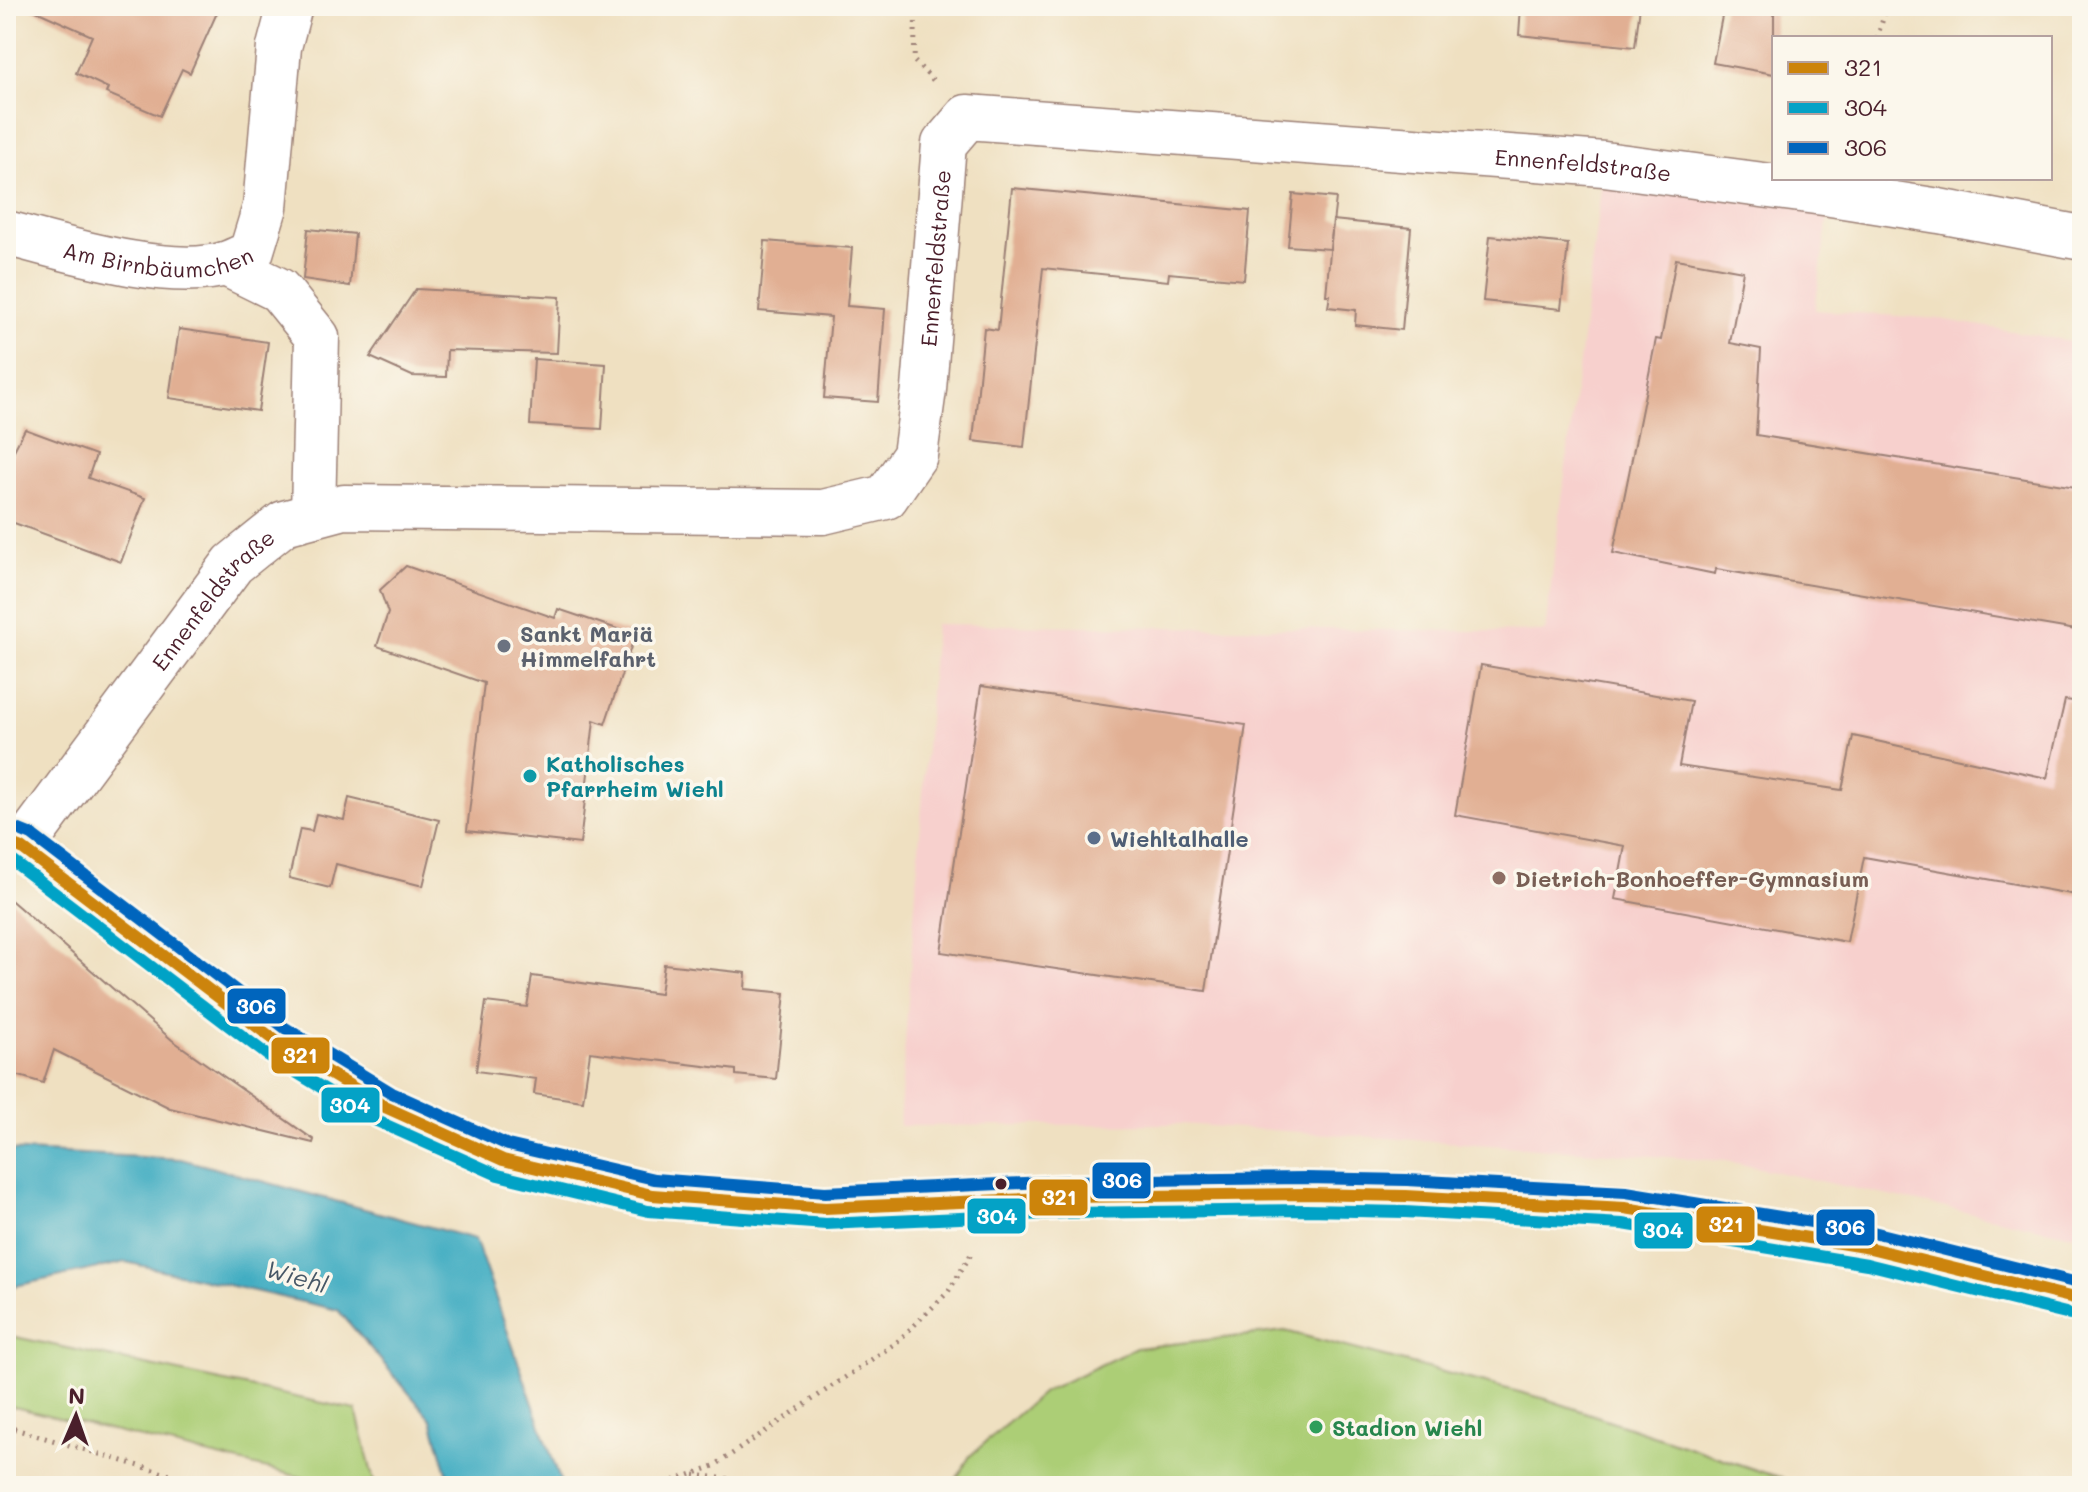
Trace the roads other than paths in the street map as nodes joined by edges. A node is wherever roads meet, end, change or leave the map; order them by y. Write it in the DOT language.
graph roads {
  1 [pos="290,6"];
  2 [pos="6,233"];
  3 [pos="2082,238"];
  4 [pos="226,264"];
  5 [pos="313,515"];
  6 [pos="14,845"];
  7 [pos="2082,1300"];
  1 -- 4 [label="street, Am Birnbäumchen"];
  2 -- 4 [label="street, Am Birnbäumchen"];
  3 -- 5 [label="street, Ennenfeldstraße"];
  4 -- 5 [label="street"];
  5 -- 6 [label="street, Ennenfeldstraße"];
  6 -- 7 [label="street"];
}
